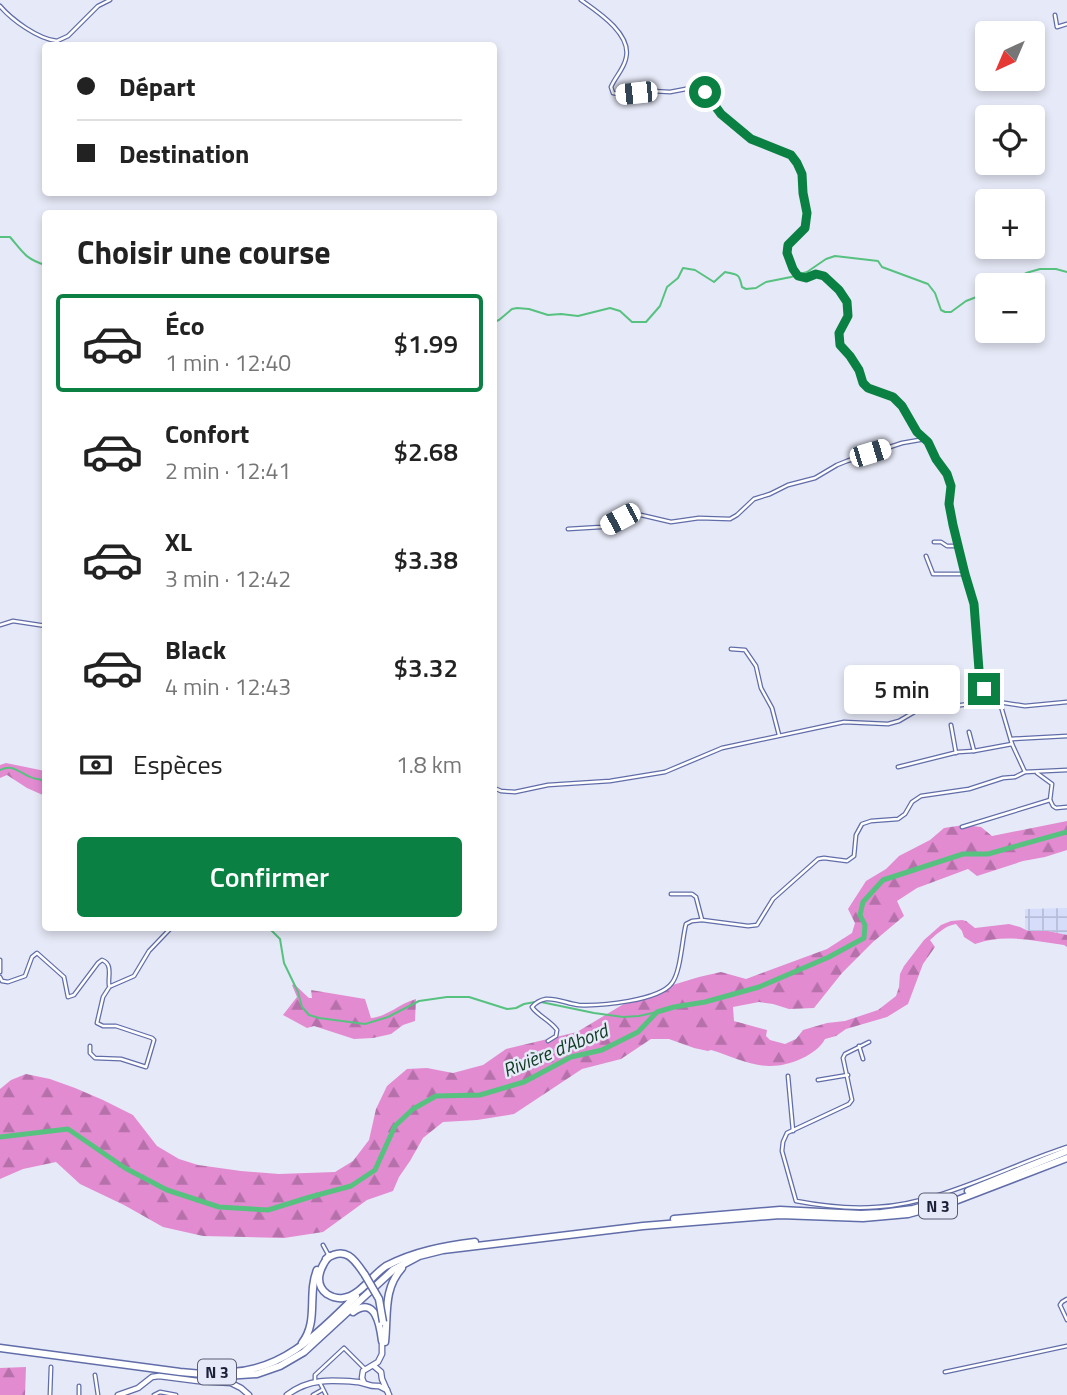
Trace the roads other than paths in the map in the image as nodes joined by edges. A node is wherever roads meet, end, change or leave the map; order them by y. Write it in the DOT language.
graph roads {
  1 [pos="110,0"];
  2 [pos="580,0"];
  3 [pos="0,6"];
  4 [pos="1055,15"];
  5 [pos="1067,24"];
  6 [pos="925,439"];
  7 [pos="568,529"];
  8 [pos="934,542"];
  9 [pos="958,546"];
  10 [pos="926,556"];
  11 [pos="965,574"];
  12 [pos="0,625"];
  13 [pos="42,625"];
  14 [pos="731,649"];
  15 [pos="992,701"];
  16 [pos="999,702"];
  17 [pos="1067,702"];
  18 [pos="951,725"];
  19 [pos="969,732"];
  20 [pos="779,735"];
  21 [pos="1067,736"];
  22 [pos="1011,738"];
  23 [pos="1012,744"];
  24 [pos="974,751"];
  25 [pos="956,753"];
  26 [pos="898,767"];
  27 [pos="1067,770"];
  28 [pos="1025,772"];
  29 [pos="1035,772"];
  30 [pos="497,789"];
  31 [pos="1051,800"];
  32 [pos="1067,807"];
  33 [pos="962,828"];
  34 [pos="671,894"];
  35 [pos="702,920"];
  36 [pos="168,931"];
  37 [pos="0,960"];
  38 [pos="0,972"];
  39 [pos="0,977"];
  40 [pos="110,986"];
  41 [pos="548,1041"];
  42 [pos="869,1042"];
  43 [pos="90,1046"];
  44 [pos="859,1046"];
  45 [pos="863,1059"];
  46 [pos="788,1076"];
  47 [pos="848,1076"];
  48 [pos="818,1080"];
  49 [pos="793,1131"];
  50 [pos="1067,1154"];
  51 [pos="1041,1165"];
  52 [pos="323,1245"];
  53 [pos="472,1246"];
  54 [pos="329,1256"];
  55 [pos="338,1257"];
  56 [pos="398,1261"];
  57 [pos="323,1265"];
  58 [pos="365,1275"];
  59 [pos="1067,1299"];
  60 [pos="1067,1320"];
  61 [pos="384,1339"];
  62 [pos="0,1346"];
  63 [pos="1067,1346"];
  64 [pos="294,1359"];
  65 [pos="265,1366"];
  66 [pos="373,1366"];
  67 [pos="51,1367"];
  68 [pos="365,1369"];
  69 [pos="380,1369"];
  70 [pos="945,1372"];
  71 [pos="95,1375"];
  72 [pos="382,1379"];
  73 [pos="317,1381"];
  74 [pos="363,1381"];
  75 [pos="377,1385"];
  76 [pos="79,1386"];
  77 [pos="323,1389"];
  78 [pos="388,1393"];
  79 [pos="126,1394"];
  80 [pos="245,1394"];
  81 [pos="50,1395"];
  82 [pos="79,1395"];
  83 [pos="98,1395"];
  84 [pos="118,1395"];
  85 [pos="154,1395"];
  86 [pos="176,1395"];
  87 [pos="287,1395"];
  88 [pos="313,1395"];
  89 [pos="326,1395"];
  1 -- 3 [label="street"];
  2 -- 6 [label="street"];
  4 -- 5 [label="street"];
  6 -- 7 [label="street"];
  6 -- 9 [label="street"];
  8 -- 9 [label="street"];
  9 -- 11 [label="street"];
  10 -- 11 [label="street"];
  11 -- 15 [label="street"];
  12 -- 13 [label="street"];
  14 -- 20 [label="street"];
  15 -- 16 [label="street"];
  15 -- 20 [label="street"];
  16 -- 17 [label="street"];
  16 -- 22 [label="street"];
  18 -- 25 [label="street"];
  19 -- 24 [label="street"];
  20 -- 30 [label="street"];
  21 -- 22 [label="street"];
  22 -- 23 [label="street"];
  23 -- 24 [label="street"];
  23 -- 28 [label="street"];
  24 -- 25 [label="street"];
  25 -- 26 [label="street"];
  27 -- 29 [label="street"];
  28 -- 29 [label="street"];
  28 -- 35 [label="street"];
  29 -- 31 [label="street"];
  31 -- 32 [label="street"];
  31 -- 33 [label="street"];
  34 -- 35 [label="street"];
  35 -- 41 [label="street"];
  36 -- 40 [label="street"];
  37 -- 38 [label="street"];
  39 -- 40 [label="street"];
  40 -- 43 [label="street"];
  42 -- 44 [label="street"];
  44 -- 45 [label="street"];
  44 -- 47 [label="street"];
  46 -- 49 [label="street"];
  47 -- 48 [label="street"];
  47 -- 49 [label="street"];
  49 -- 50 [label="street"];
  50 -- 51 [label="highway, N 3"];
  51 -- 53 [label="highway, N 3"];
  51 -- 56 [label="highway, N 3"];
  52 -- 54 [label="street"];
  53 -- 61 [label="highway, N 3"];
  53 -- 64 [label="highway, N 3"];
  54 -- 55 [label="highway"];
  54 -- 57 [label="highway"];
  54 -- 58 [label="highway, N 3"];
  54 -- 65 [label="highway, N 3"];
  55 -- 57 [label="highway"];
  55 -- 58 [label="highway, N 3"];
  56 -- 57 [label="highway, N 3"];
  56 -- 65 [label="highway, N 3"];
  58 -- 61 [label="highway, N 3, bridge"];
  59 -- 60 [label="street"];
  61 -- 64 [label="highway, N 3"];
  61 -- 66 [label="main road, N 3"];
  61 -- 69 [label="main road, N 3"];
  62 -- 64 [label="highway, N 3"];
  62 -- 65 [label="highway, N 3"];
  63 -- 70 [label="street"];
  66 -- 68 [label="main road"];
  66 -- 69 [label="main road"];
  67 -- 81 [label="street"];
  68 -- 73 [label="street"];
  68 -- 74 [label="main road"];
  69 -- 72 [label="main road"];
  71 -- 83 [label="street"];
  72 -- 75 [label="main road"];
  72 -- 78 [label="main road"];
  73 -- 74 [label="main road"];
  73 -- 77 [label="street"];
  73 -- 87 [label="main road"];
  74 -- 75 [label="main road"];
  75 -- 78 [label="main road"];
  76 -- 82 [label="street"];
  77 -- 88 [label="street"];
  77 -- 89 [label="street"];
  79 -- 80 [label="main road"];
  79 -- 84 [label="main road"];
  85 -- 86 [label="street"];
}
